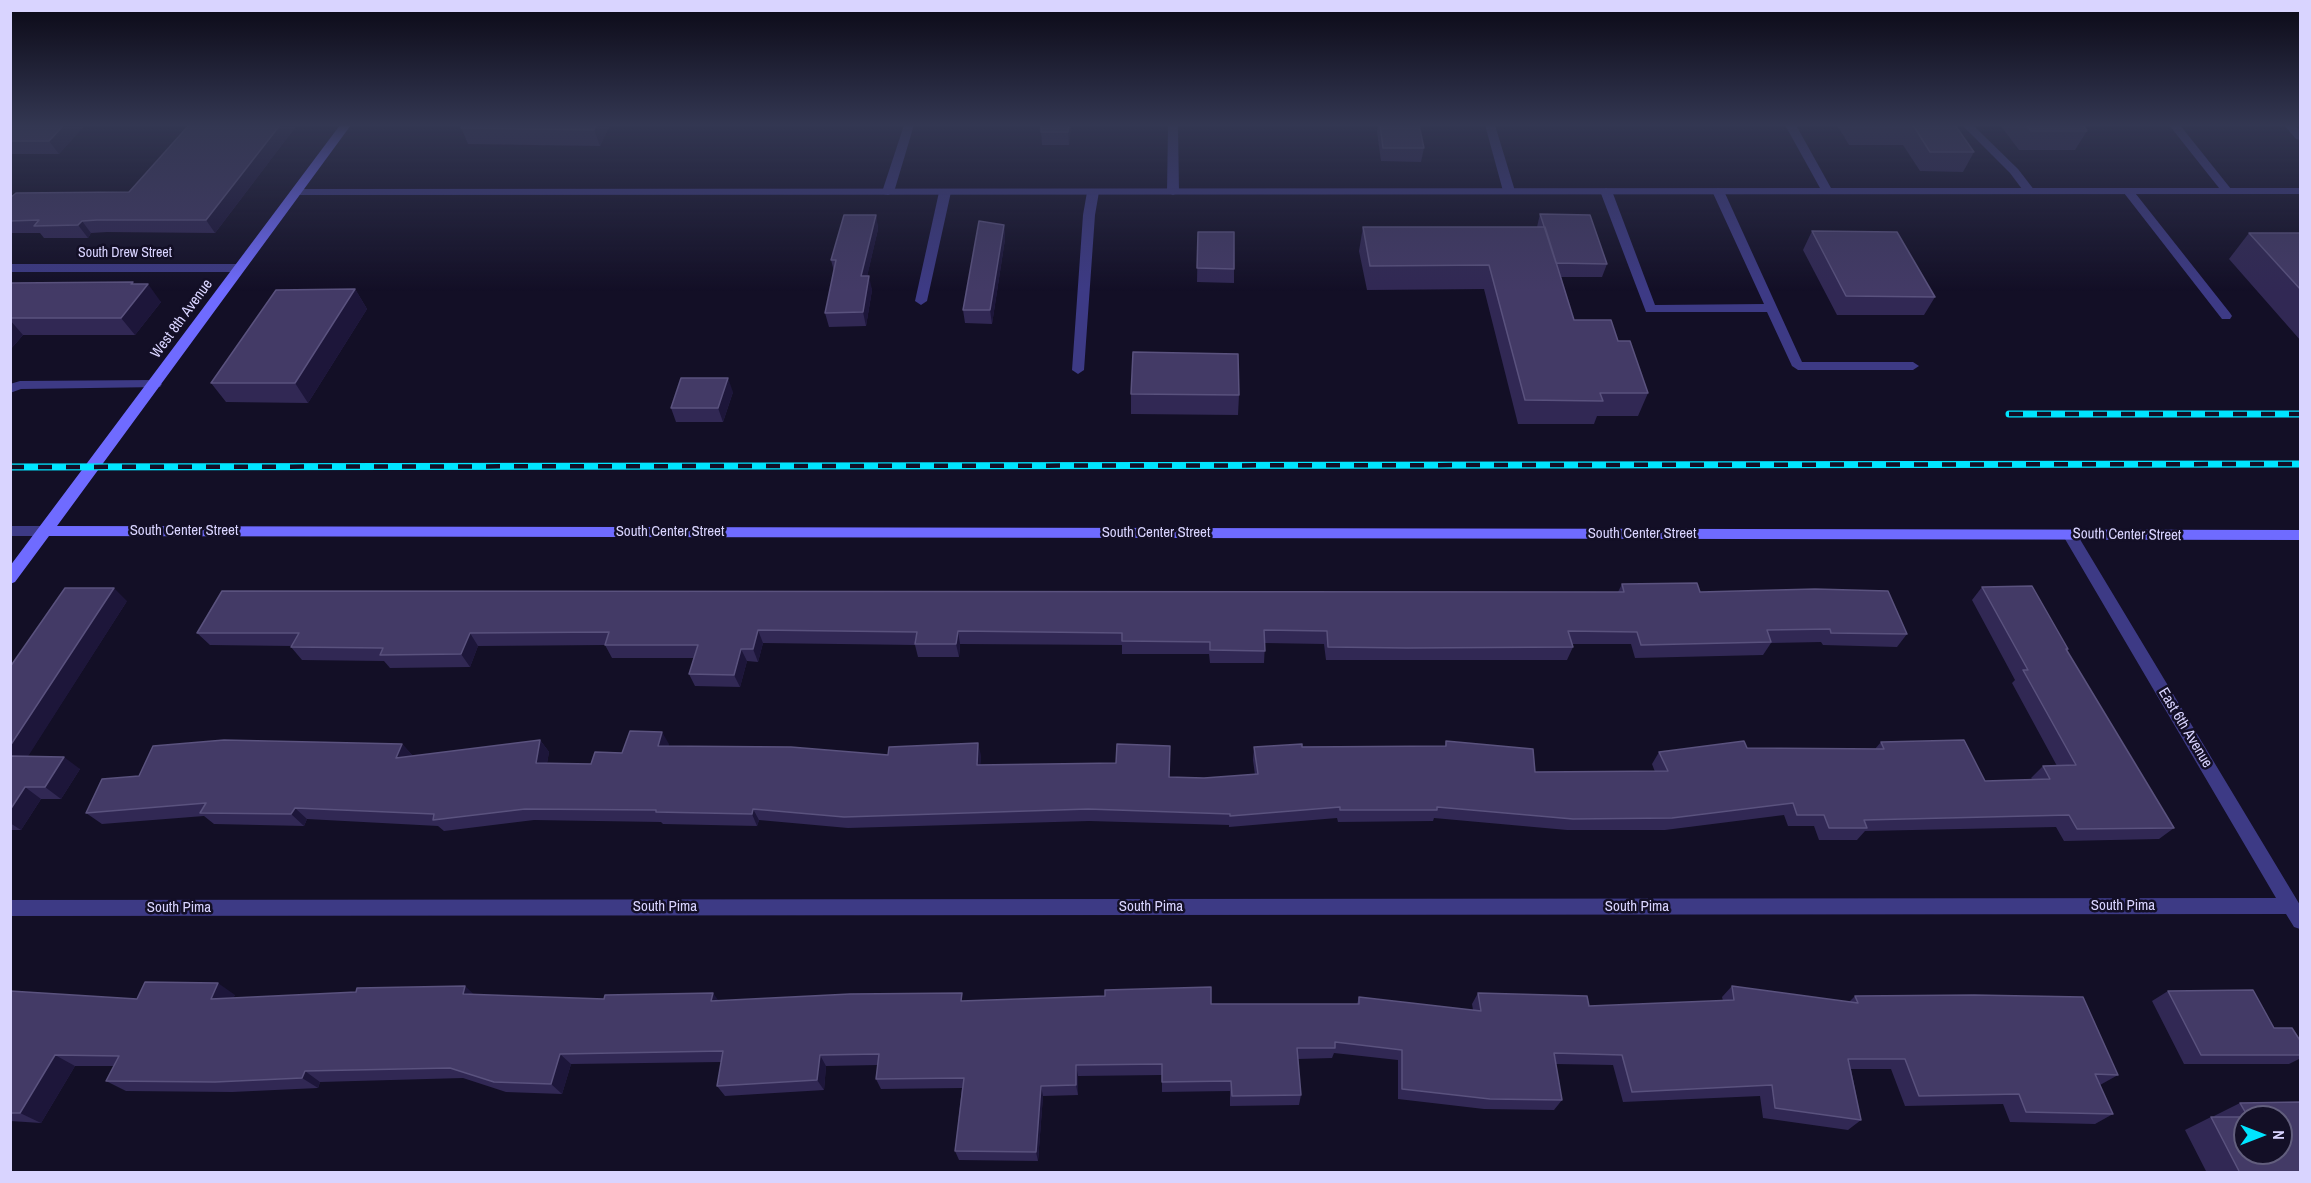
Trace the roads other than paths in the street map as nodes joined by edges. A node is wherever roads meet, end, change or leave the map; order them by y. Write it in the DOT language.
graph roads {
  1 [pos="305,180"];
  2 [pos="892,180"];
  3 [pos="1173,180"];
  4 [pos="1506,180"];
  5 [pos="1821,180"];
  6 [pos="2021,180"];
  7 [pos="2218,180"];
  8 [pos="1509,191"];
  9 [pos="1606,191"];
  10 [pos="1718,191"];
  11 [pos="1827,191"];
  12 [pos="2029,191"];
  13 [pos="2128,191"];
  14 [pos="2227,191"];
  15 [pos="2301,191"];
  16 [pos="296,192"];
  17 [pos="888,192"];
  18 [pos="945,192"];
  19 [pos="1093,192"];
  20 [pos="1173,192"];
  21 [pos="10,268"];
  22 [pos="240,268"];
  23 [pos="921,301"];
  24 [pos="1772,308"];
  25 [pos="2226,316"];
  26 [pos="1913,366"];
  27 [pos="1078,370"];
  28 [pos="155,384"];
  29 [pos="10,390"];
  30 [pos="10,531"];
  31 [pos="45,531"];
  32 [pos="2070,535"];
  33 [pos="2301,535"];
  34 [pos="10,578"];
  35 [pos="10,908"];
  36 [pos="2296,914"];
  1 -- 16 [label="street, West 8th Avenue"];
  2 -- 17 [label="street"];
  3 -- 20 [label="street"];
  4 -- 8 [label="street"];
  5 -- 11 [label="street"];
  6 -- 12 [label="street"];
  7 -- 14 [label="street"];
  8 -- 9 [label="street"];
  8 -- 20 [label="street"];
  9 -- 10 [label="street"];
  9 -- 24 [label="street"];
  10 -- 11 [label="street"];
  10 -- 24 [label="street"];
  11 -- 12 [label="street"];
  12 -- 13 [label="street"];
  13 -- 14 [label="street"];
  13 -- 25 [label="street"];
  14 -- 15 [label="street"];
  16 -- 17 [label="street"];
  16 -- 22 [label="street, West 8th Avenue"];
  17 -- 18 [label="street"];
  18 -- 19 [label="street"];
  18 -- 23 [label="street"];
  19 -- 20 [label="street"];
  19 -- 27 [label="street"];
  21 -- 22 [label="street, South Drew Street"];
  22 -- 28 [label="street, West 8th Avenue"];
  24 -- 26 [label="street"];
  28 -- 29 [label="street"];
  28 -- 31 [label="street, West 8th Avenue"];
  30 -- 31 [label="street, South Center Street"];
  31 -- 32 [label="street, South Center Street"];
  31 -- 34 [label="street, West 8th Avenue"];
  32 -- 33 [label="street, South Center Street"];
  32 -- 36 [label="street, East 6th Avenue"];
  35 -- 36 [label="street, South Pima"];
}
